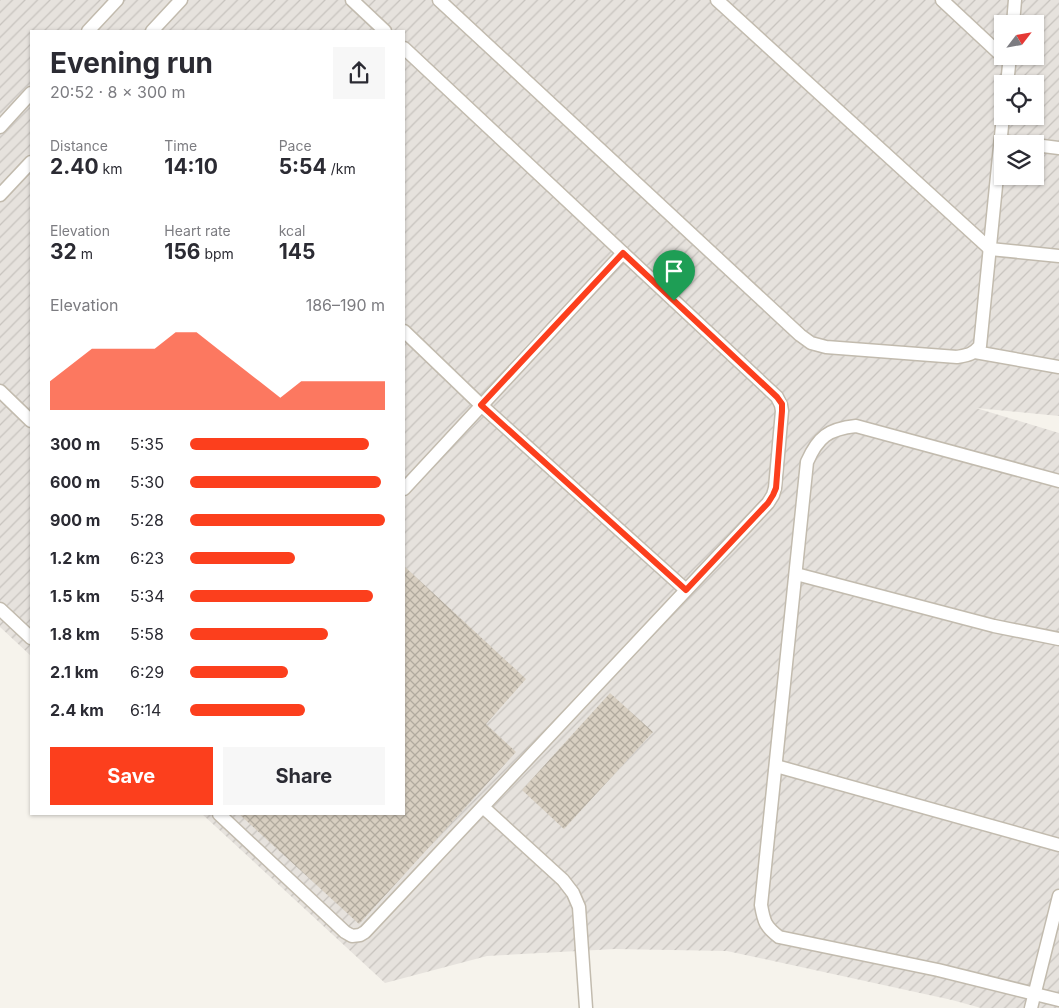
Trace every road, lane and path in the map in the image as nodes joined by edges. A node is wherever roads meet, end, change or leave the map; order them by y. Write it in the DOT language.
graph roads {
  1 [pos="117,0"];
  2 [pos="181,0"];
  3 [pos="352,0"];
  4 [pos="439,0"];
  5 [pos="717,0"];
  6 [pos="942,0"];
  7 [pos="1015,0"];
  8 [pos="1014,15"];
  9 [pos="89,30"];
  10 [pos="153,30"];
  11 [pos="384,30"];
  12 [pos="994,47"];
  13 [pos="405,49"];
  14 [pos="30,94"];
  15 [pos="0,127"];
  16 [pos="1044,146"];
  17 [pos="1059,148"];
  18 [pos="30,163"];
  19 [pos="997,185"];
  20 [pos="0,196"];
  21 [pos="990,249"];
  22 [pos="623,253"];
  23 [pos="1059,256"];
  24 [pos="405,332"];
  25 [pos="975,352"];
  26 [pos="1059,367"];
  27 [pos="0,392"];
  28 [pos="481,405"];
  29 [pos="30,420"];
  30 [pos="1059,481"];
  31 [pos="405,488"];
  32 [pos="796,574"];
  33 [pos="686,590"];
  34 [pos="0,609"];
  35 [pos="30,637"];
  36 [pos="1059,639"];
  37 [pos="776,766"];
  38 [pos="483,806"];
  39 [pos="220,815"];
  40 [pos="1059,845"];
  41 [pos="1059,896"];
  42 [pos="1035,994"];
  43 [pos="1059,1000"];
  44 [pos="586,1008"];
  45 [pos="1031,1008"];
  1 -- 9 [label="lane"];
  2 -- 10 [label="lane"];
  3 -- 11 [label="lane"];
  4 -- 25 [label="lane"];
  5 -- 21 [label="lane"];
  6 -- 12 [label="lane"];
  7 -- 8 [label="lane"];
  13 -- 22 [label="lane"];
  14 -- 15 [label="lane"];
  16 -- 17 [label="lane"];
  18 -- 20 [label="lane"];
  19 -- 21 [label="lane"];
  21 -- 23 [label="lane"];
  21 -- 25 [label="lane"];
  22 -- 28 [label="lane"];
  22 -- 33 [label="lane"];
  24 -- 28 [label="lane"];
  25 -- 26 [label="lane"];
  27 -- 29 [label="lane"];
  28 -- 31 [label="lane"];
  28 -- 33 [label="lane"];
  30 -- 32 [label="lane"];
  32 -- 36 [label="lane"];
  32 -- 37 [label="lane"];
  33 -- 38 [label="lane"];
  34 -- 35 [label="lane"];
  37 -- 40 [label="lane"];
  37 -- 42 [label="lane"];
  38 -- 39 [label="lane"];
  38 -- 44 [label="lane"];
  41 -- 42 [label="lane"];
  42 -- 43 [label="lane"];
  42 -- 45 [label="lane"];
}
